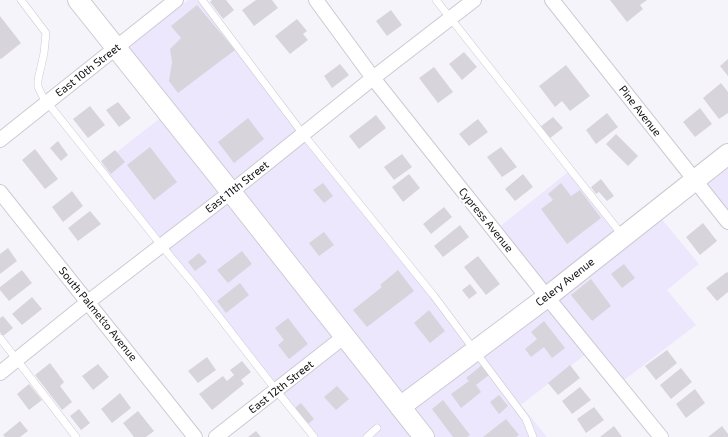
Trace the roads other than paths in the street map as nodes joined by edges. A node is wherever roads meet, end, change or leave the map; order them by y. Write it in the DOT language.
graph roads {
  1 [pos="21,0"];
  2 [pos="78,0"];
  3 [pos="176,0"];
  4 [pos="202,0"];
  5 [pos="316,0"];
  6 [pos="436,0"];
  7 [pos="474,0"];
  8 [pos="552,0"];
  9 [pos="450,18"];
  10 [pos="116,48"];
  11 [pos="373,78"];
  12 [pos="47,103"];
  13 [pos="303,134"];
  14 [pos="0,140"];
  15 [pos="728,154"];
  16 [pos="695,180"];
  17 [pos="0,192"];
  18 [pos="231,192"];
  19 [pos="728,222"];
  20 [pos="624,237"];
  21 [pos="161,245"];
  22 [pos="547,297"];
  23 [pos="88,302"];
  24 [pos="345,336"];
  25 [pos="0,338"];
  26 [pos="476,350"];
  27 [pos="16,360"];
  28 [pos="0,373"];
  29 [pos="276,390"];
  30 [pos="400,407"];
  31 [pos="377,428"];
  32 [pos="76,437"];
  33 [pos="196,437"];
  34 [pos="216,437"];
  35 [pos="314,437"];
  36 [pos="367,437"];
  37 [pos="424,437"];
  38 [pos="533,437"];
  39 [pos="661,437"];
  1 -- 12 [label="lane"];
  2 -- 10 [label="main road"];
  3 -- 10 [label="street, East 10th Street"];
  4 -- 13 [label="lane"];
  5 -- 11 [label="street, Cypress Avenue"];
  6 -- 9 [label="lane"];
  7 -- 9 [label="street, East 11th Street"];
  8 -- 16 [label="street, Pine Avenue"];
  9 -- 11 [label="street, East 11th Street"];
  9 -- 20 [label="lane"];
  10 -- 12 [label="street, East 10th Street"];
  10 -- 18 [label="main road"];
  11 -- 13 [label="street, East 11th Street"];
  11 -- 22 [label="street, Cypress Avenue"];
  12 -- 14 [label="street, East 10th Street"];
  12 -- 21 [label="lane"];
  13 -- 18 [label="street, East 11th Street"];
  13 -- 26 [label="lane"];
  15 -- 16 [label="main road, Celery Avenue"];
  16 -- 19 [label="street, Pine Avenue"];
  16 -- 20 [label="main road, Celery Avenue"];
  17 -- 23 [label="street, South Palmetto Avenue"];
  18 -- 21 [label="street, East 11th Street"];
  18 -- 24 [label="main road"];
  20 -- 22 [label="main road, Celery Avenue"];
  21 -- 23 [label="street, East 11th Street"];
  21 -- 29 [label="lane"];
  22 -- 26 [label="main road, Celery Avenue"];
  22 -- 39 [label="street, Cypress Avenue"];
  23 -- 27 [label="street, East 11th Street"];
  23 -- 33 [label="street, South Palmetto Avenue"];
  24 -- 29 [label="street, East 12th Street"];
  24 -- 30 [label="main road"];
  25 -- 27 [label="lane"];
  26 -- 30 [label="main road, Celery Avenue"];
  26 -- 38 [label="lane"];
  27 -- 28 [label="street, East 11th Street"];
  27 -- 32 [label="lane"];
  29 -- 34 [label="street, East 12th Street"];
  29 -- 35 [label="lane"];
  30 -- 37 [label="main road"];
  31 -- 36 [label="lane"];
}
